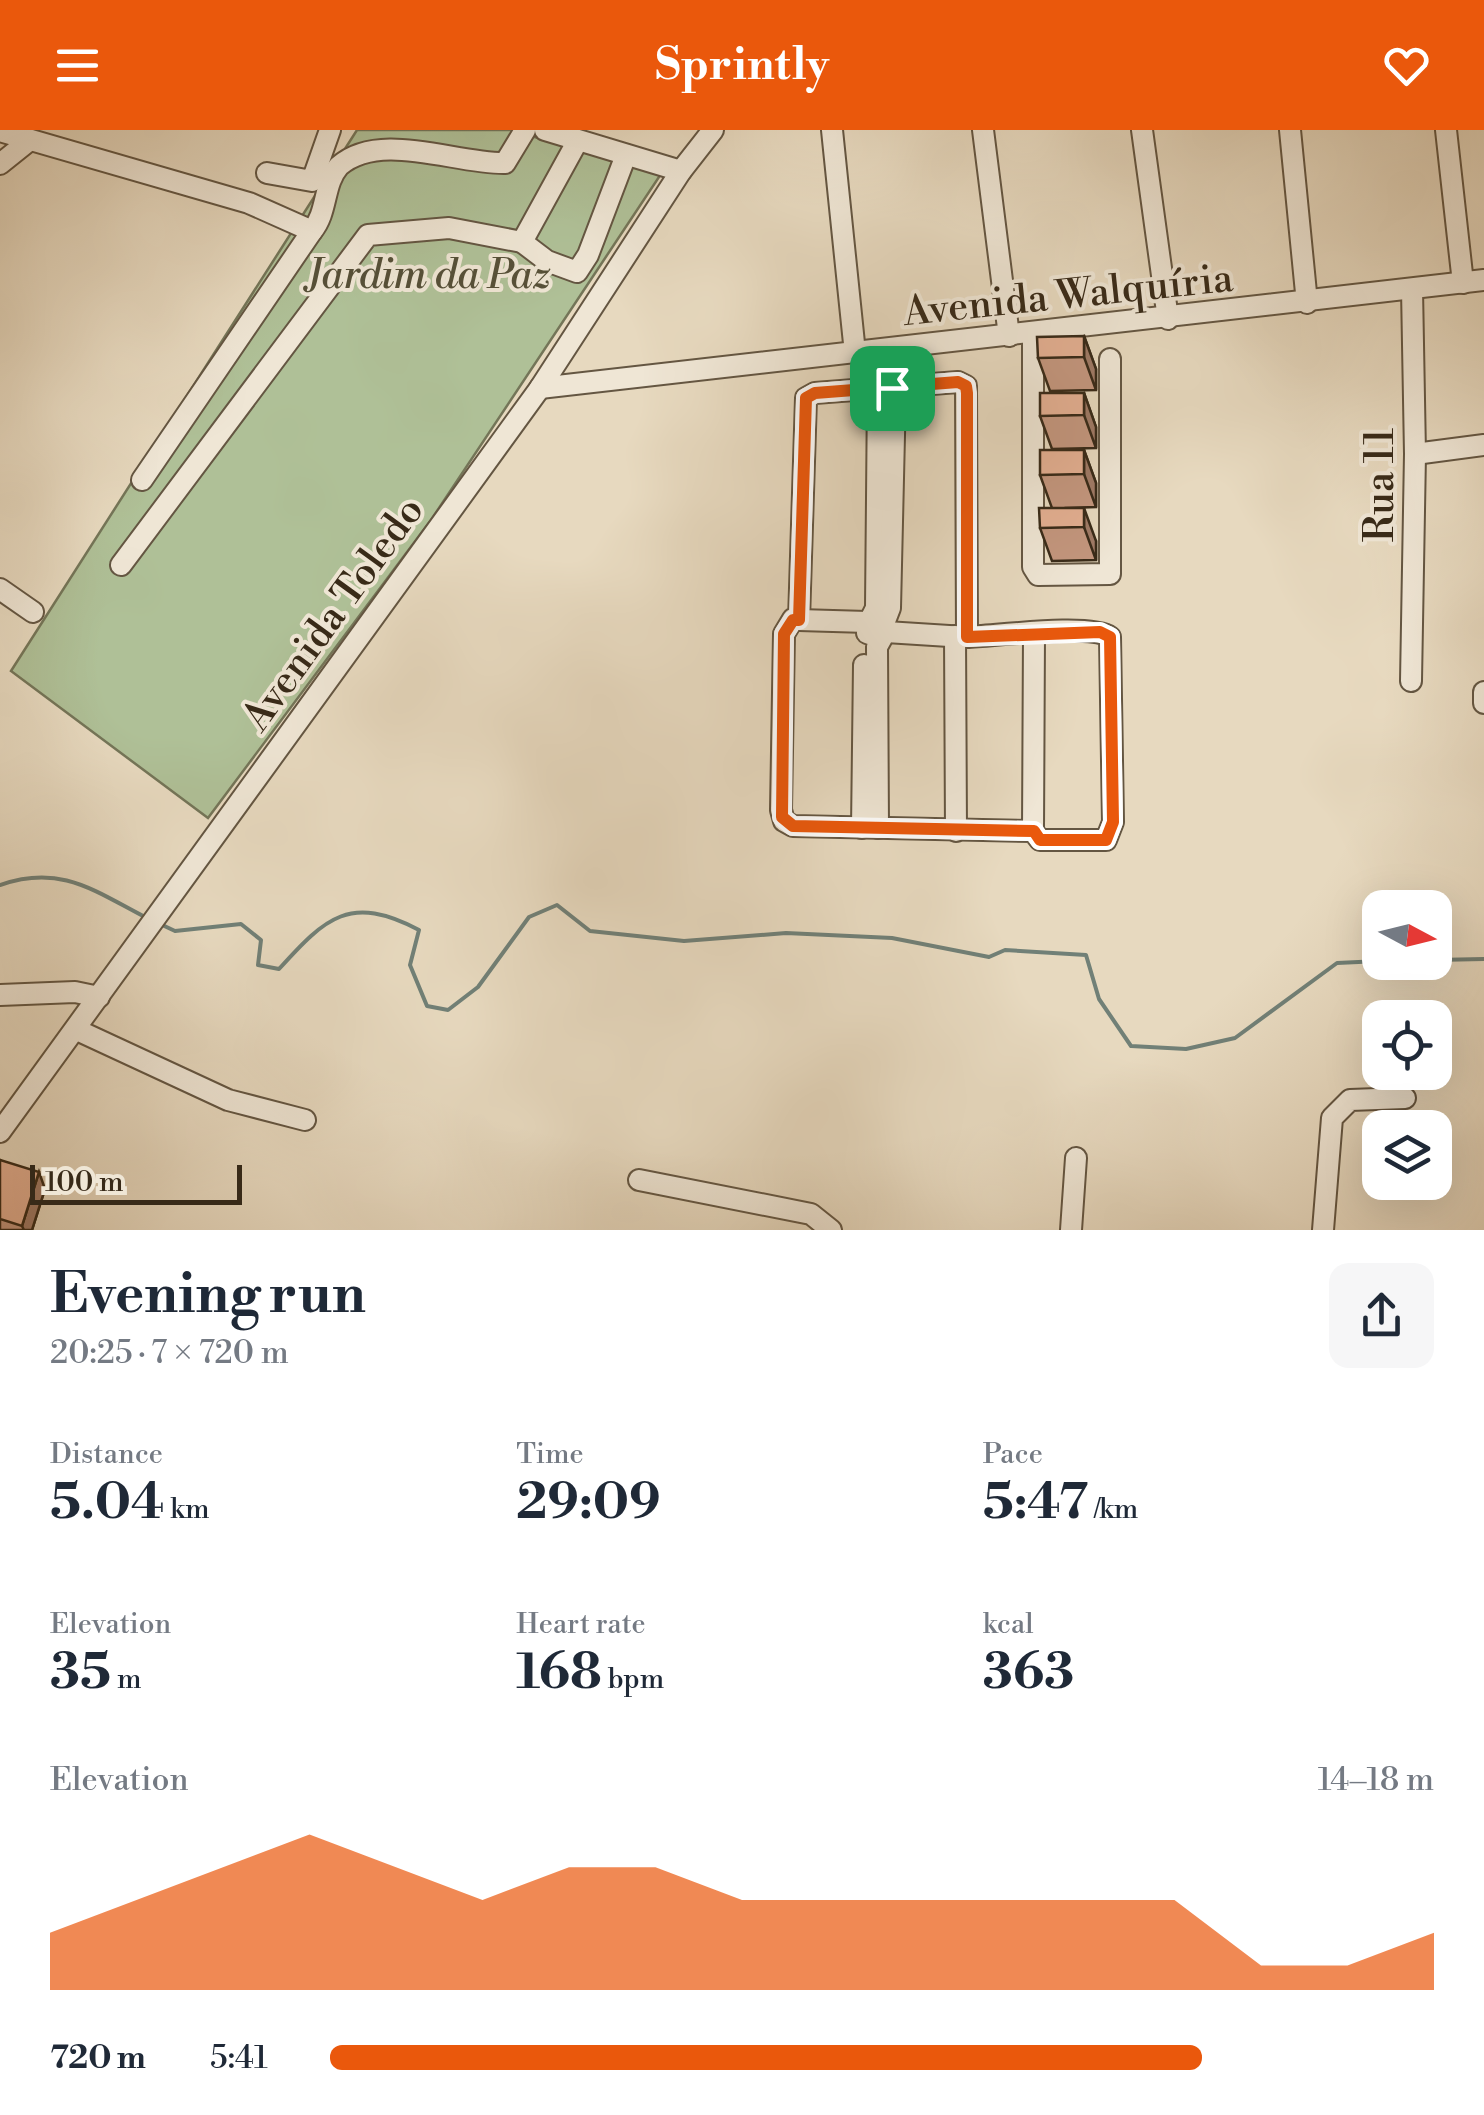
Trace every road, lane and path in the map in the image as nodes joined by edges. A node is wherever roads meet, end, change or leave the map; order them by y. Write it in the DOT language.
graph roads {
  1 [pos="0,130"];
  2 [pos="330,130"];
  3 [pos="525,130"];
  4 [pos="544,130"];
  5 [pos="714,130"];
  6 [pos="832,130"];
  7 [pos="982,130"];
  8 [pos="1142,130"];
  9 [pos="1290,130"];
  10 [pos="1446,130"];
  11 [pos="30,140"];
  12 [pos="577,142"];
  13 [pos="626,155"];
  14 [pos="0,164"];
  15 [pos="680,171"];
  16 [pos="268,173"];
  17 [pos="312,231"];
  18 [pos="522,242"];
  19 [pos="1474,281"];
  20 [pos="1412,289"];
  21 [pos="1308,302"];
  22 [pos="1168,319"];
  23 [pos="1032,334"];
  24 [pos="1008,336"];
  25 [pos="896,349"];
  26 [pos="862,352"];
  27 [pos="1110,359"];
  28 [pos="540,388"];
  29 [pos="885,388"];
  30 [pos="1484,445"];
  31 [pos="1415,454"];
  32 [pos="142,480"];
  33 [pos="121,565"];
  34 [pos="0,589"];
  35 [pos="33,612"];
  36 [pos="799,620"];
  37 [pos="876,628"];
  38 [pos="1034,634"];
  39 [pos="961,637"];
  40 [pos="1411,681"];
  41 [pos="870,828"];
  42 [pos="956,831"];
  43 [pos="1034,831"];
  44 [pos="0,994"];
  45 [pos="98,997"];
  46 [pos="76,1030"];
  47 [pos="1405,1098"];
  48 [pos="305,1120"];
  49 [pos="0,1132"];
  50 [pos="1076,1158"];
  51 [pos="639,1180"];
  52 [pos="831,1230"];
  53 [pos="1071,1230"];
  54 [pos="1323,1230"];
  1 -- 11 [label="street"];
  2 -- 16 [label="street"];
  3 -- 17 [label="street"];
  4 -- 12 [label="street"];
  5 -- 15 [label="street, Avenida Toledo"];
  6 -- 26 [label="street"];
  7 -- 24 [label="street"];
  8 -- 22 [label="street"];
  9 -- 21 [label="street"];
  10 -- 19 [label="street"];
  11 -- 14 [label="street"];
  11 -- 17 [label="street"];
  12 -- 13 [label="street"];
  12 -- 18 [label="street"];
  13 -- 15 [label="street"];
  13 -- 18 [label="street"];
  15 -- 28 [label="street, Avenida Toledo"];
  17 -- 32 [label="street"];
  18 -- 33 [label="street"];
  19 -- 20 [label="street, Avenida Walquíria"];
  20 -- 21 [label="street, Avenida Walquíria"];
  20 -- 31 [label="street, Rua 11"];
  21 -- 22 [label="street, Avenida Walquíria"];
  22 -- 23 [label="street, Avenida Walquíria"];
  23 -- 24 [label="street, Avenida Walquíria"];
  23 -- 27 [label="street"];
  24 -- 25 [label="street, Avenida Walquíria"];
  25 -- 26 [label="street, Avenida Walquíria"];
  25 -- 29 [label="street"];
  26 -- 28 [label="street, Avenida Walquíria"];
  26 -- 29 [label="street"];
  28 -- 45 [label="street, Avenida Toledo"];
  29 -- 36 [label="street"];
  29 -- 37 [label="street"];
  29 -- 39 [label="street"];
  30 -- 31 [label="street"];
  31 -- 40 [label="street, Rua 11"];
  34 -- 35 [label="street"];
  36 -- 37 [label="street"];
  36 -- 41 [label="street"];
  37 -- 39 [label="street"];
  37 -- 41 [label="street"];
  38 -- 39 [label="street"];
  38 -- 43 [label="street"];
  38 -- 43 [label="street"];
  39 -- 42 [label="street"];
  41 -- 42 [label="street"];
  42 -- 43 [label="street"];
  44 -- 45 [label="street"];
  45 -- 46 [label="street, Avenida Toledo"];
  46 -- 48 [label="street"];
  46 -- 49 [label="street, Avenida Toledo"];
  47 -- 54 [label="street"];
  50 -- 53 [label="street"];
  51 -- 52 [label="street"];
}
